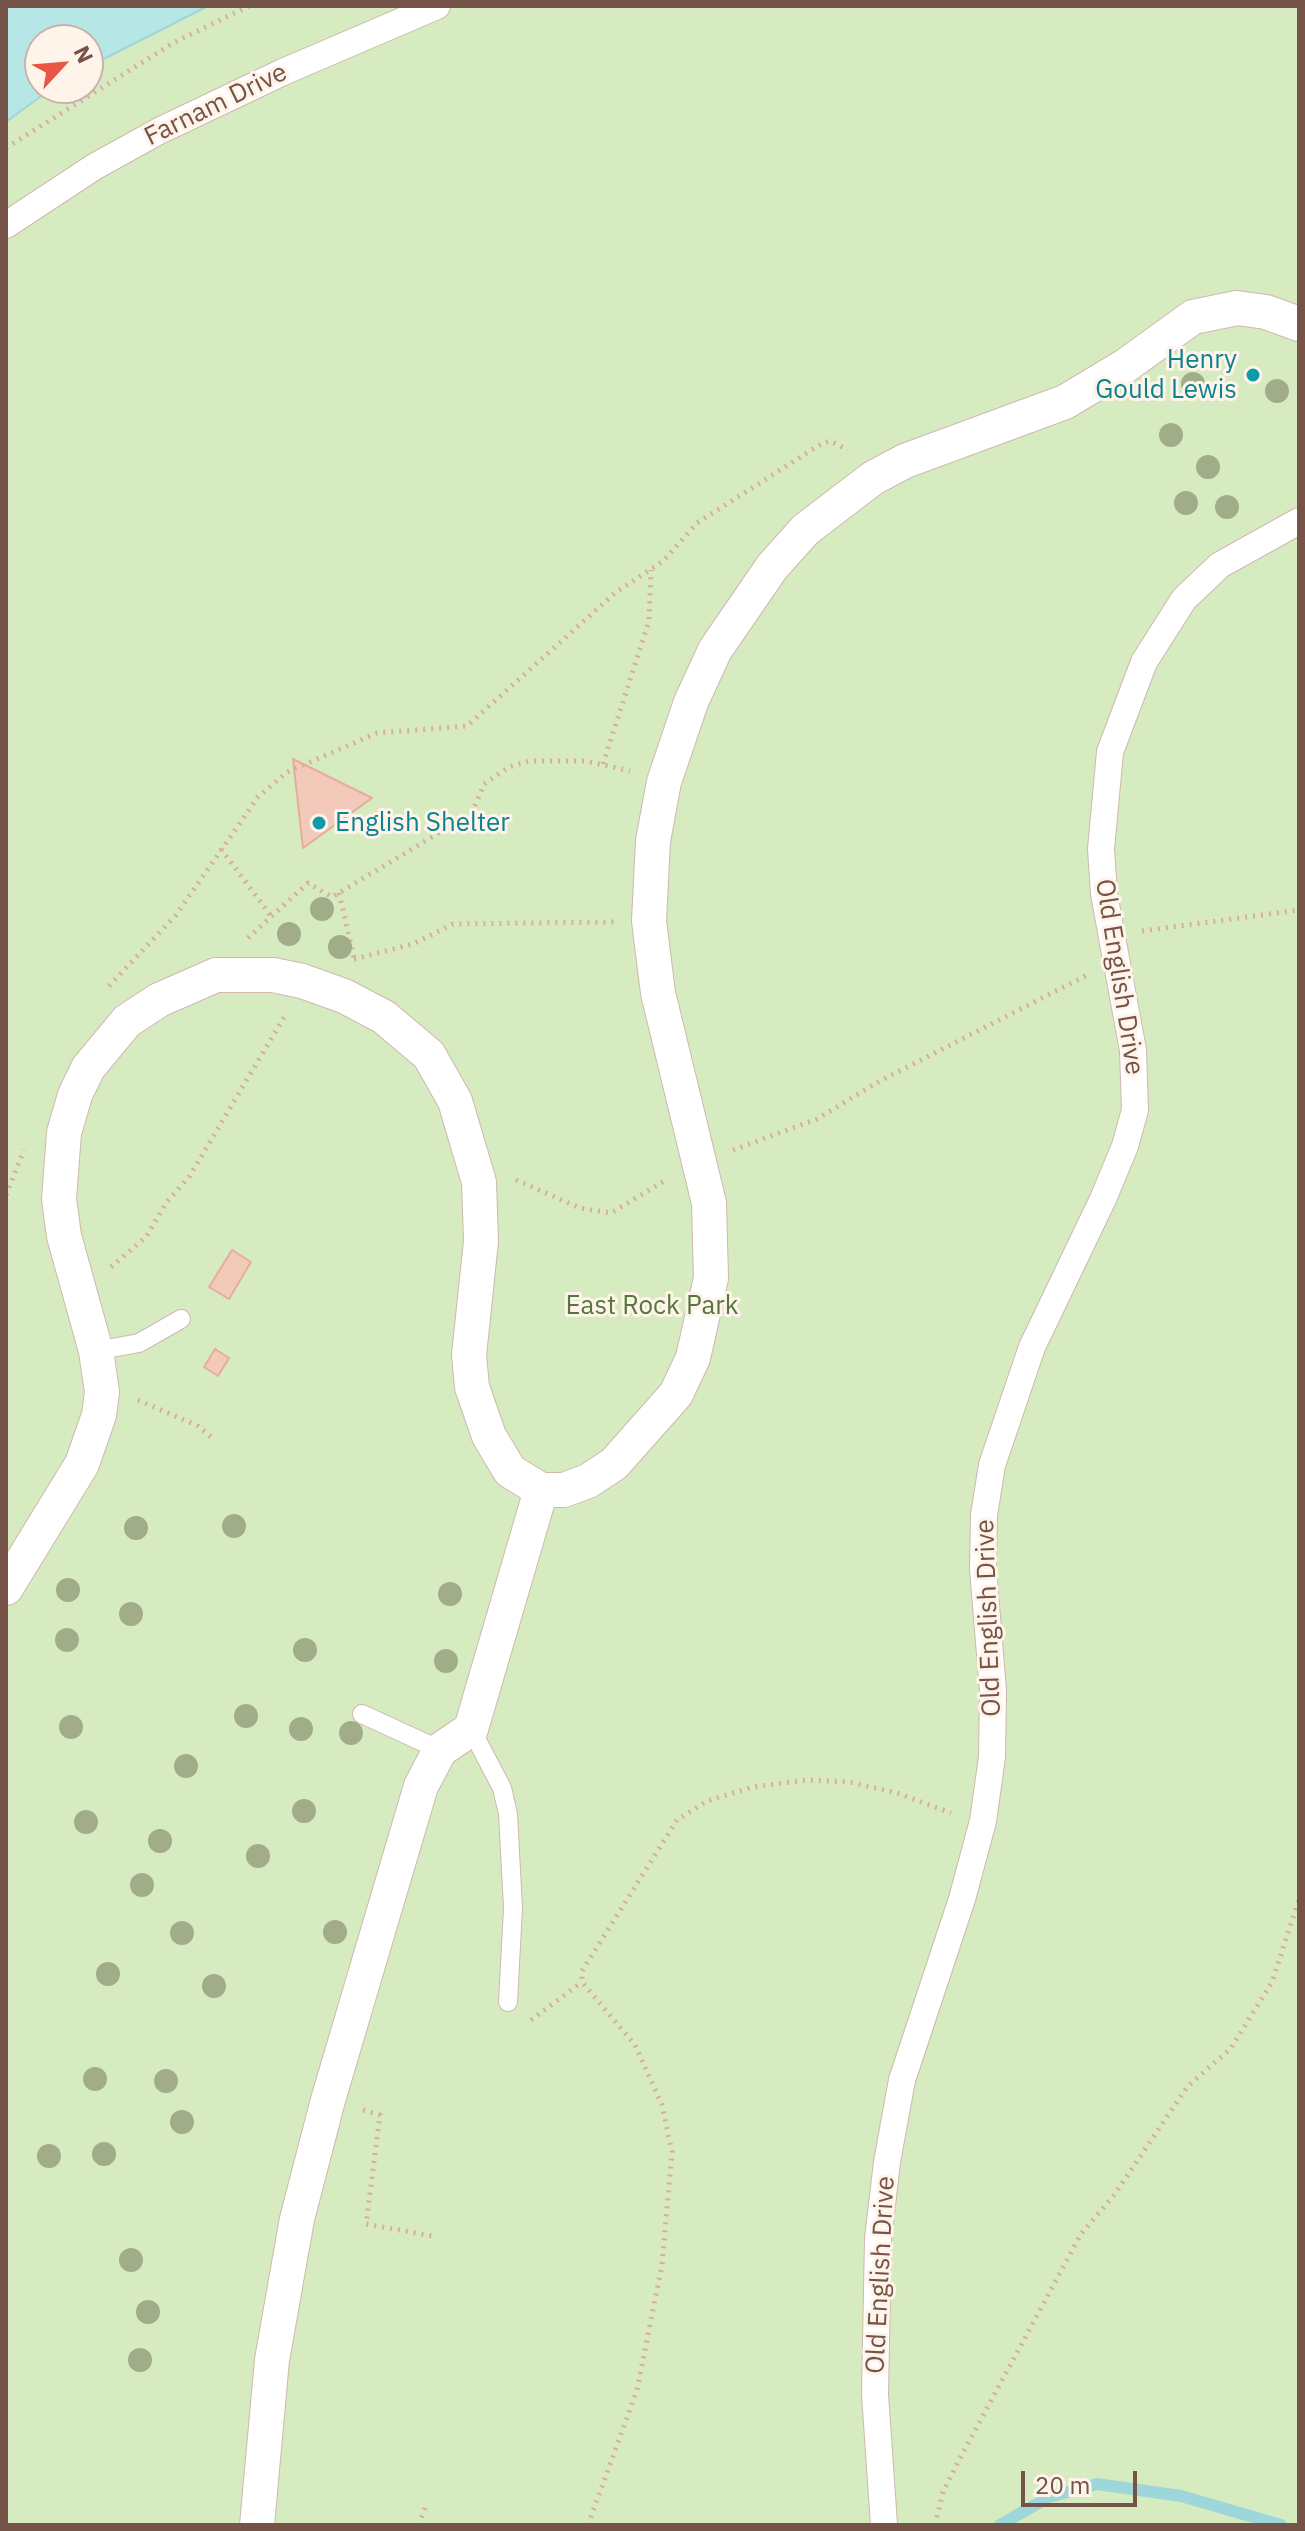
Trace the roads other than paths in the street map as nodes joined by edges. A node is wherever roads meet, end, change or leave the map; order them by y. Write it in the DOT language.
graph roads {
  1 [pos="437,6"];
  2 [pos="6,225"];
  3 [pos="1299,324"];
  4 [pos="1299,521"];
  5 [pos="181,1319"];
  6 [pos="96,1351"];
  7 [pos="541,1490"];
  8 [pos="6,1588"];
  9 [pos="362,1714"];
  10 [pos="471,1729"];
  11 [pos="440,1750"];
  12 [pos="508,2002"];
  13 [pos="257,2525"];
  14 [pos="884,2525"];
  1 -- 2 [label="street, Farnam Drive"];
  3 -- 7 [label="street"];
  4 -- 14 [label="street, Old English Drive"];
  5 -- 6 [label="lane"];
  6 -- 7 [label="street"];
  6 -- 8 [label="street"];
  7 -- 10 [label="street"];
  9 -- 11 [label="lane"];
  10 -- 11 [label="street"];
  10 -- 12 [label="lane"];
  11 -- 13 [label="street"];
}
